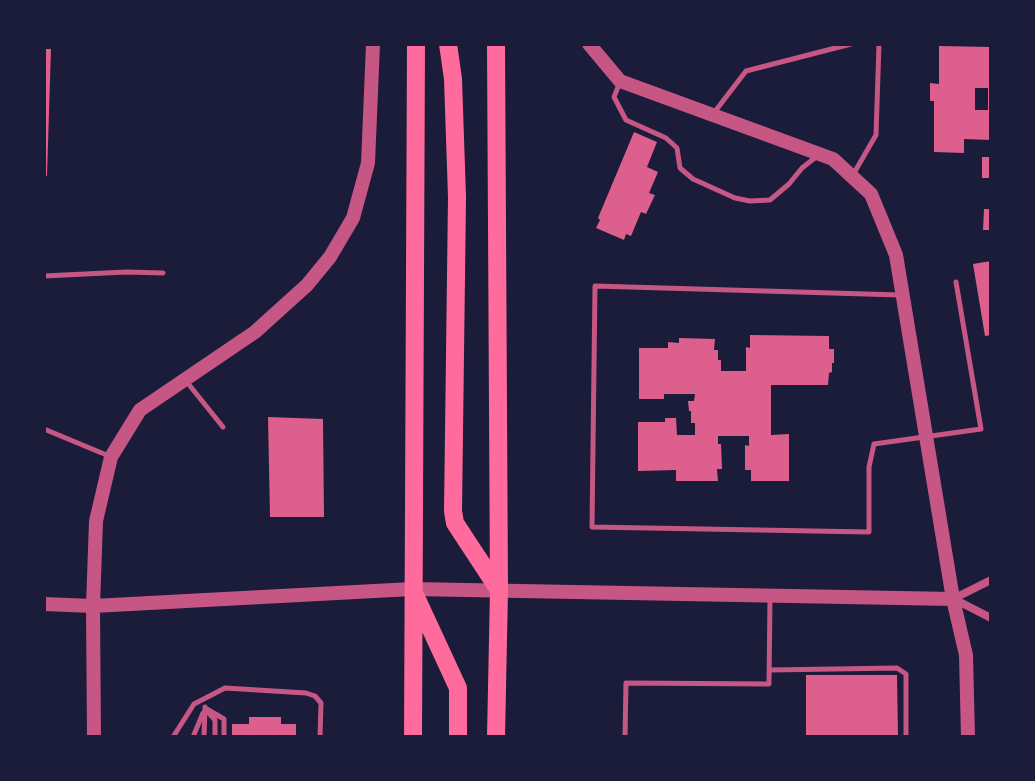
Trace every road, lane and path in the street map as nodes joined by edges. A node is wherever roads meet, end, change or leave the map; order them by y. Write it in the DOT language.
graph roads {
  1 [pos="373,44"];
  2 [pos="416,44"];
  3 [pos="448,44"];
  4 [pos="496,44"];
  5 [pos="589,44"];
  6 [pos="851,44"];
  7 [pos="879,44"];
  8 [pos="620,81"];
  9 [pos="713,115"];
  10 [pos="820,154"];
  11 [pos="852,177"];
  12 [pos="163,273"];
  13 [pos="44,276"];
  14 [pos="956,282"];
  15 [pos="901,295"];
  16 [pos="184,379"];
  17 [pos="223,427"];
  18 [pos="44,429"];
  19 [pos="926,438"];
  20 [pos="111,457"];
  21 [pos="991,580"];
  22 [pos="412,589"];
  23 [pos="499,590"];
  24 [pos="770,595"];
  25 [pos="953,599"];
  26 [pos="44,604"];
  27 [pos="93,606"];
  28 [pos="991,618"];
  29 [pos="770,670"];
  30 [pos="205,698"];
  31 [pos="205,708"];
  32 [pos="94,737"];
  33 [pos="173,737"];
  34 [pos="193,737"];
  35 [pos="204,737"];
  36 [pos="215,737"];
  37 [pos="224,737"];
  38 [pos="320,737"];
  39 [pos="413,737"];
  40 [pos="458,737"];
  41 [pos="496,737"];
  42 [pos="625,737"];
  43 [pos="906,737"];
  44 [pos="968,737"];
  1 -- 16 [label="street"];
  2 -- 22 [label="highway"];
  3 -- 23 [label="highway"];
  4 -- 23 [label="highway"];
  5 -- 8 [label="street"];
  6 -- 9 [label="lane"];
  7 -- 11 [label="lane"];
  8 -- 9 [label="street"];
  8 -- 10 [label="lane"];
  9 -- 10 [label="street"];
  10 -- 11 [label="street"];
  11 -- 15 [label="street"];
  12 -- 13 [label="lane"];
  14 -- 19 [label="lane"];
  15 -- 19 [label="street"];
  15 -- 19 [label="lane"];
  16 -- 17 [label="lane"];
  16 -- 20 [label="street"];
  18 -- 20 [label="lane"];
  19 -- 25 [label="street"];
  20 -- 27 [label="street"];
  21 -- 25 [label="street"];
  22 -- 23 [label="street"];
  22 -- 27 [label="street"];
  22 -- 39 [label="highway"];
  22 -- 40 [label="highway"];
  23 -- 24 [label="street"];
  23 -- 41 [label="highway"];
  24 -- 25 [label="street"];
  24 -- 29 [label="lane"];
  25 -- 28 [label="street"];
  25 -- 44 [label="street"];
  26 -- 27 [label="street"];
  27 -- 32 [label="street"];
  29 -- 42 [label="lane"];
  29 -- 43 [label="lane"];
  30 -- 31 [label="lane"];
  30 -- 33 [label="lane"];
  30 -- 38 [label="lane"];
  31 -- 34 [label="lane"];
  31 -- 35 [label="lane"];
  31 -- 36 [label="lane"];
  31 -- 37 [label="lane"];
}
